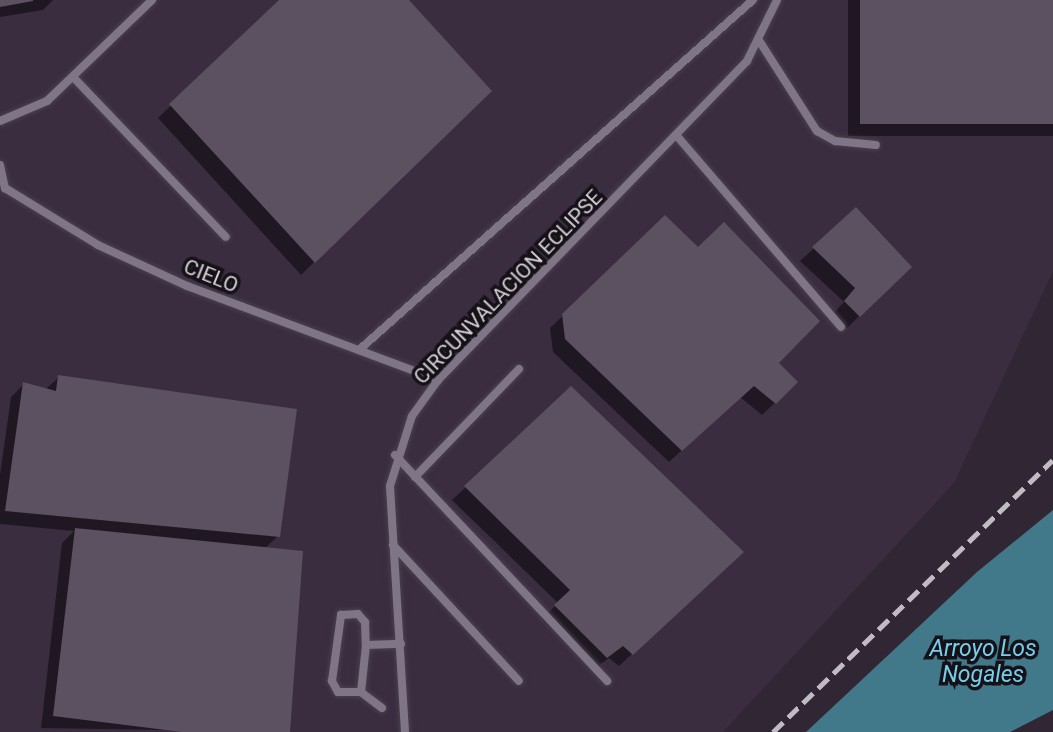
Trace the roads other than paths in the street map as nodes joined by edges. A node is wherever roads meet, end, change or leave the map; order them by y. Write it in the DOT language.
graph roads {
  1 [pos="752,0"];
  2 [pos="776,0"];
  3 [pos="147,2"];
  4 [pos="760,42"];
  5 [pos="73,76"];
  6 [pos="0,121"];
  7 [pos="676,135"];
  8 [pos="876,145"];
  9 [pos="0,165"];
  10 [pos="3,187"];
  11 [pos="226,237"];
  12 [pos="841,327"];
  13 [pos="359,350"];
  14 [pos="519,369"];
  15 [pos="438,380"];
  16 [pos="395,456"];
  17 [pos="415,477"];
  18 [pos="393,545"];
  19 [pos="401,644"];
  20 [pos="366,645"];
  21 [pos="519,681"];
  22 [pos="607,681"];
  23 [pos="361,692"];
  24 [pos="382,708"];
  25 [pos="405,732"];
  1 -- 13 [label="lane"];
  2 -- 4 [label="lane, CIRCUNVALACION ECLIPSE"];
  3 -- 5 [label="lane"];
  4 -- 7 [label="lane, CIRCUNVALACION ECLIPSE"];
  4 -- 8 [label="lane"];
  5 -- 6 [label="lane"];
  5 -- 11 [label="lane"];
  7 -- 12 [label="lane"];
  7 -- 15 [label="lane, CIRCUNVALACION ECLIPSE"];
  9 -- 10 [label="lane, CIELO"];
  10 -- 13 [label="lane, CIELO"];
  13 -- 15 [label="lane, CIELO"];
  14 -- 17 [label="lane"];
  15 -- 16 [label="lane, CIRCUNVALACION ECLIPSE"];
  16 -- 17 [label="lane"];
  16 -- 18 [label="lane, CIRCUNVALACION ECLIPSE"];
  17 -- 22 [label="lane"];
  18 -- 19 [label="lane, CIRCUNVALACION ECLIPSE"];
  18 -- 21 [label="lane"];
  19 -- 20 [label="lane"];
  19 -- 25 [label="lane, CIRCUNVALACION ECLIPSE"];
  20 -- 23 [label="lane"];
  20 -- 23 [label="lane"];
  23 -- 24 [label="lane"];
}
